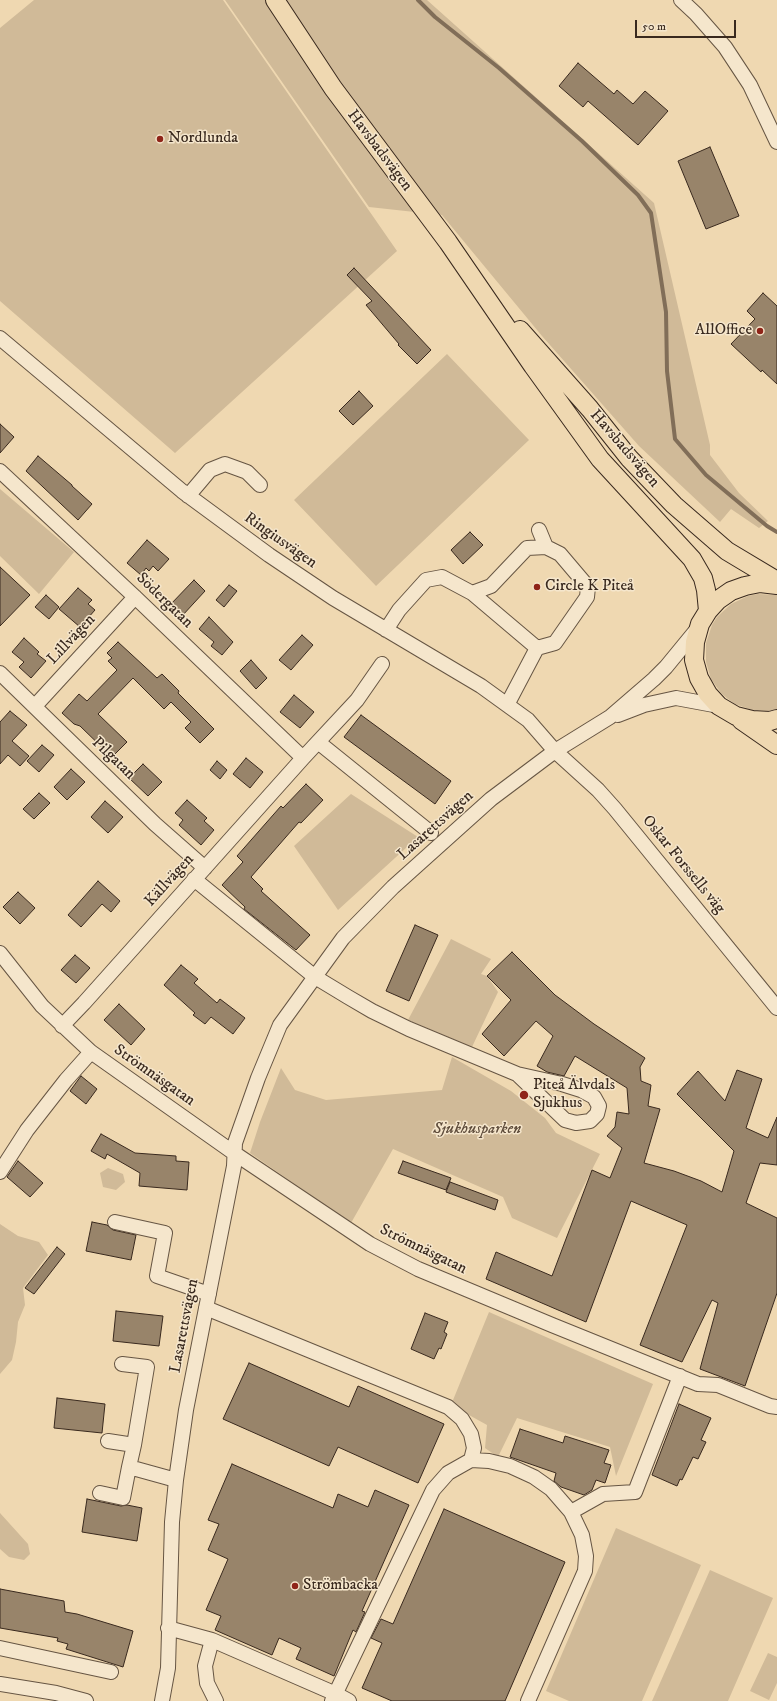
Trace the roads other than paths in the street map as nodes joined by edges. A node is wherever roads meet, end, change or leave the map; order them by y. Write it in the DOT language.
graph roads {
  1 [pos="275,0"];
  2 [pos="681,0"];
  3 [pos="777,142"];
  4 [pos="488,299"];
  5 [pos="0,338"];
  6 [pos="0,471"];
  7 [pos="260,485"];
  8 [pos="188,496"];
  9 [pos="539,530"];
  10 [pos="546,547"];
  11 [pos="777,581"];
  12 [pos="777,585"];
  13 [pos="472,593"];
  14 [pos="135,597"];
  15 [pos="704,617"];
  16 [pos="386,630"];
  17 [pos="537,648"];
  18 [pos="382,664"];
  19 [pos="0,673"];
  20 [pos="507,705"];
  21 [pos="35,706"];
  22 [pos="720,706"];
  23 [pos="736,716"];
  24 [pos="777,719"];
  25 [pos="601,723"];
  26 [pos="318,742"];
  27 [pos="777,745"];
  28 [pos="555,751"];
  29 [pos="303,758"];
  30 [pos="430,833"];
  31 [pos="205,868"];
  32 [pos="194,879"];
  33 [pos="0,953"];
  34 [pos="315,977"];
  35 [pos="777,1008"];
  36 [pos="62,1026"];
  37 [pos="91,1052"];
  38 [pos="517,1074"];
  39 [pos="234,1153"];
  40 [pos="0,1172"];
  41 [pos="115,1222"];
  42 [pos="209,1294"];
  43 [pos="206,1308"];
  44 [pos="122,1364"];
  45 [pos="680,1376"];
  46 [pos="777,1408"];
  47 [pos="108,1441"];
  48 [pos="134,1445"];
  49 [pos="471,1460"];
  50 [pos="129,1467"];
  51 [pos="176,1480"];
  52 [pos="100,1493"];
  53 [pos="572,1512"];
  54 [pos="168,1628"];
  55 [pos="212,1640"];
  56 [pos="0,1648"];
  57 [pos="111,1672"];
  58 [pos="0,1684"];
  59 [pos="334,1697"];
  60 [pos="86,1701"];
  61 [pos="162,1701"];
  62 [pos="216,1701"];
  63 [pos="349,1701"];
  64 [pos="528,1701"];
  1 -- 4 [label="main road, Havsbadsvägen"];
  2 -- 3 [label="street"];
  4 -- 11 [label="main road, Havsbadsvägen"];
  4 -- 15 [label="main road, Havsbadsvägen"];
  5 -- 8 [label="street, Ringiusvägen"];
  6 -- 14 [label="street, Södergatan"];
  7 -- 8 [label="street"];
  8 -- 16 [label="street, Ringiusvägen"];
  9 -- 10 [label="street"];
  10 -- 13 [label="street"];
  10 -- 17 [label="street"];
  12 -- 15 [label="main road"];
  13 -- 16 [label="street"];
  13 -- 17 [label="street"];
  14 -- 21 [label="street, Lillvägen"];
  14 -- 29 [label="street, Södergatan"];
  15 -- 22 [label="main road"];
  15 -- 25 [label="street, Lasarettsvägen"];
  16 -- 20 [label="street, Ringiusvägen"];
  17 -- 20 [label="street"];
  18 -- 26 [label="street, Källvägen"];
  19 -- 21 [label="street, Pilgatan"];
  20 -- 28 [label="street, Ringiusvägen"];
  21 -- 31 [label="street, Pilgatan"];
  22 -- 23 [label="main road"];
  22 -- 25 [label="street, Lasarettsvägen"];
  23 -- 24 [label="main road"];
  23 -- 27 [label="main road"];
  25 -- 28 [label="street, Lasarettsvägen"];
  26 -- 29 [label="street, Källvägen"];
  26 -- 30 [label="street"];
  28 -- 34 [label="street, Lasarettsvägen"];
  28 -- 35 [label="street, Oskar Forssells väg"];
  29 -- 31 [label="street, Källvägen"];
  31 -- 32 [label="street, Källvägen"];
  32 -- 34 [label="street"];
  32 -- 36 [label="street, Källvägen"];
  33 -- 36 [label="street, Strömnäsgatan"];
  34 -- 38 [label="street"];
  34 -- 39 [label="street, Lasarettsvägen"];
  36 -- 37 [label="street, Strömnäsgatan"];
  37 -- 39 [label="street, Strömnäsgatan"];
  37 -- 40 [label="street, Strömnäsgatan"];
  38 -- 38 [label="street"];
  39 -- 42 [label="street, Lasarettsvägen"];
  39 -- 45 [label="street, Strömnäsgatan"];
  41 -- 42 [label="street"];
  42 -- 43 [label="street, Lasarettsvägen"];
  43 -- 49 [label="street"];
  43 -- 51 [label="street, Lasarettsvägen"];
  44 -- 48 [label="street"];
  45 -- 46 [label="street, Strömnäsgatan"];
  45 -- 53 [label="street"];
  47 -- 48 [label="street"];
  48 -- 50 [label="street"];
  49 -- 53 [label="street"];
  49 -- 59 [label="street"];
  50 -- 51 [label="street"];
  50 -- 52 [label="street"];
  51 -- 54 [label="street, Lasarettsvägen"];
  53 -- 64 [label="street"];
  54 -- 55 [label="street"];
  54 -- 61 [label="street, Lasarettsvägen"];
  55 -- 59 [label="street"];
  55 -- 62 [label="street"];
  56 -- 57 [label="street"];
  58 -- 60 [label="street"];
  59 -- 63 [label="street"];
}
